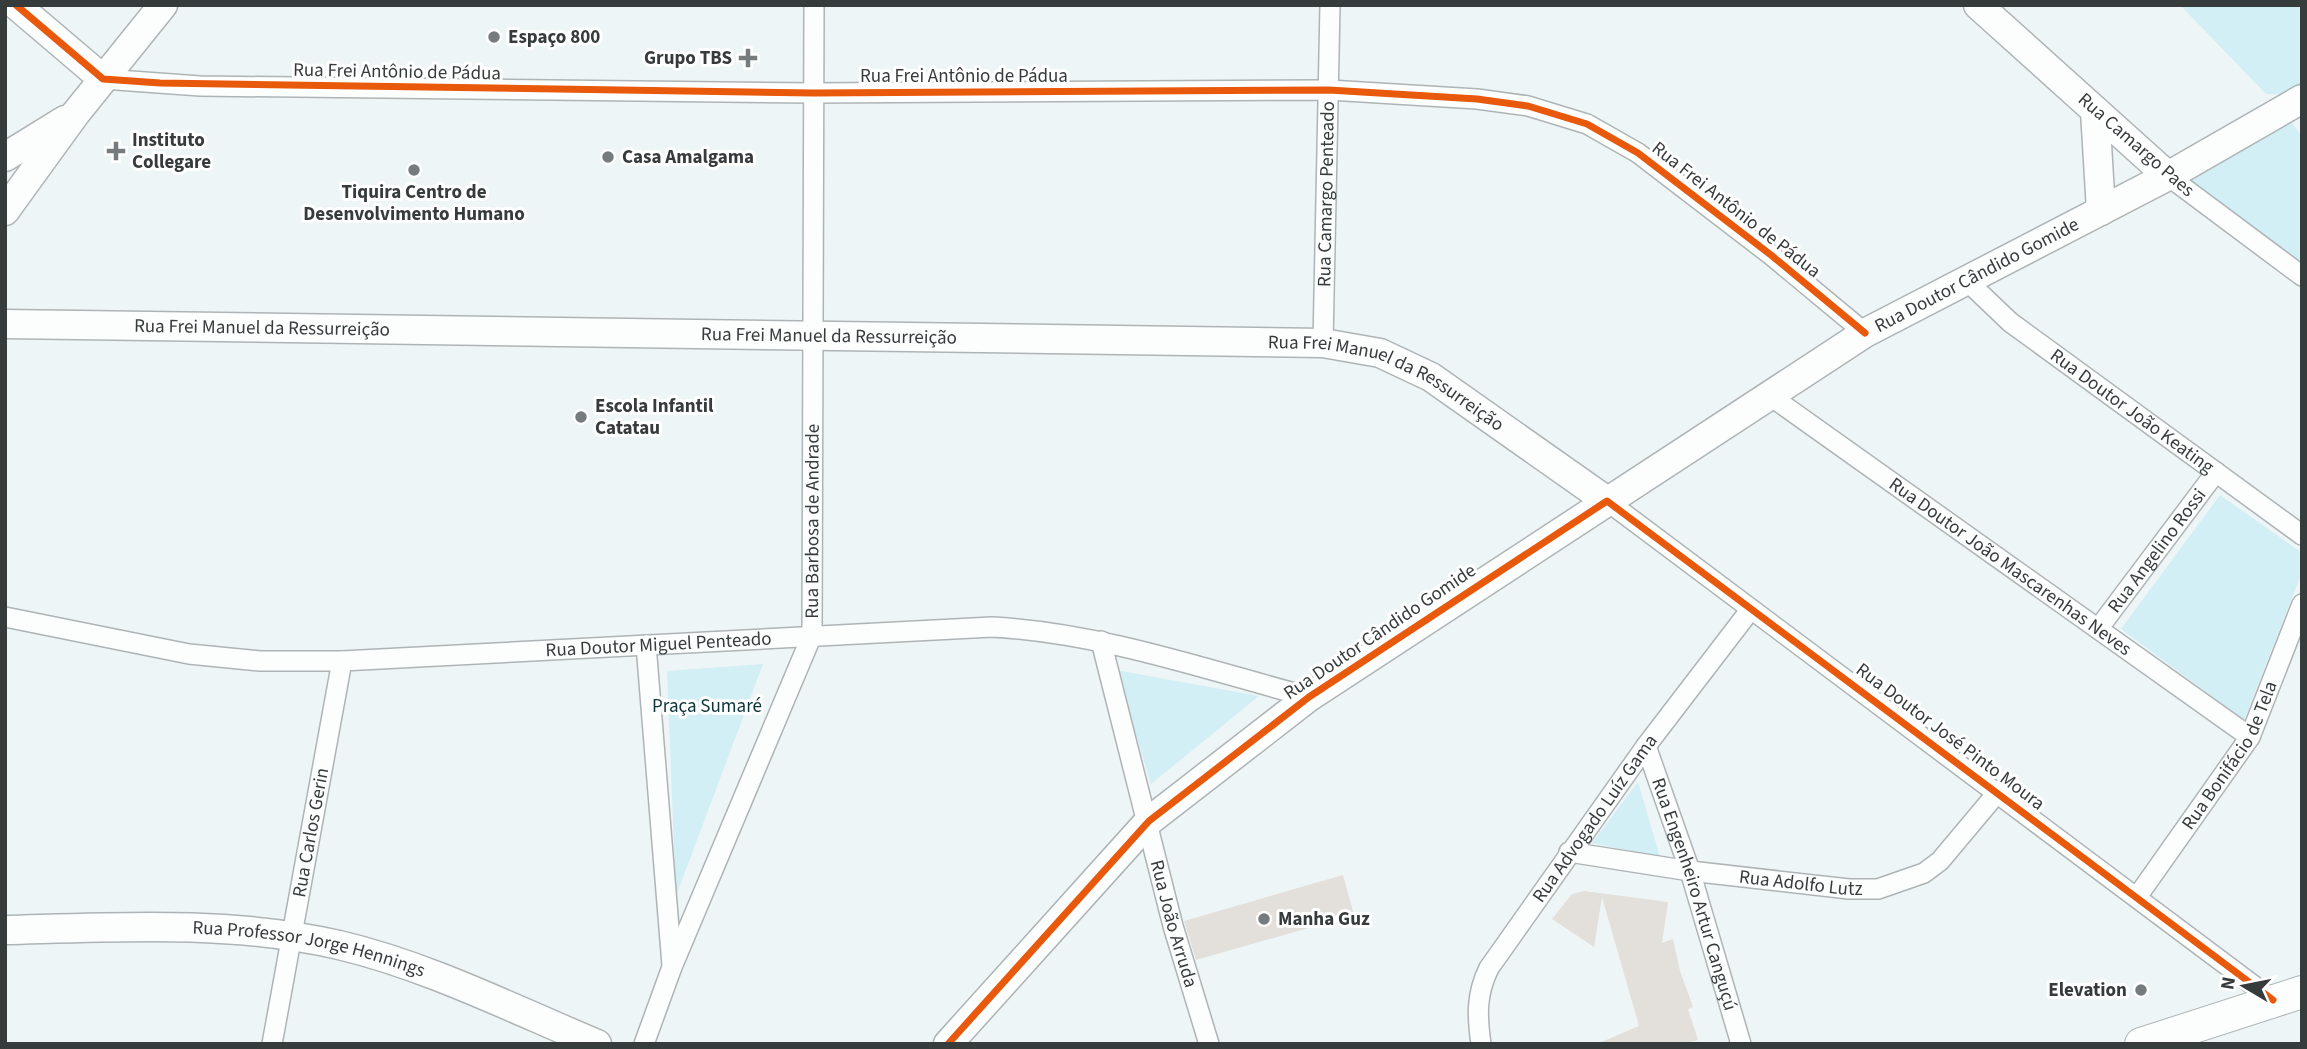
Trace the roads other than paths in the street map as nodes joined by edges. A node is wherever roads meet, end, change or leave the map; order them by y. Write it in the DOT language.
graph roads {
  1 [pos="16,5"];
  2 [pos="163,5"];
  3 [pos="814,5"];
  4 [pos="1330,5"];
  5 [pos="1978,5"];
  6 [pos="103,79"];
  7 [pos="1329,90"];
  8 [pos="813,93"];
  9 [pos="2302,99"];
  10 [pos="2095,111"];
  11 [pos="76,113"];
  12 [pos="5,157"];
  13 [pos="2168,176"];
  14 [pos="5,211"];
  15 [pos="2101,211"];
  16 [pos="2302,276"];
  17 [pos="1966,280"];
  18 [pos="5,324"];
  19 [pos="1865,333"];
  20 [pos="815,338"];
  21 [pos="1323,343"];
  22 [pos="1769,395"];
  23 [pos="2216,471"];
  24 [pos="1607,501"];
  25 [pos="2302,535"];
  26 [pos="2302,604"];
  27 [pos="1751,609"];
  28 [pos="5,617"];
  29 [pos="2098,629"];
  30 [pos="812,635"];
  31 [pos="1101,641"];
  32 [pos="646,645"];
  33 [pos="342,661"];
  34 [pos="1309,697"];
  35 [pos="2250,737"];
  36 [pos="1646,746"];
  37 [pos="1997,793"];
  38 [pos="1149,821"];
  39 [pos="1569,852"];
  40 [pos="1690,872"];
  41 [pos="2137,897"];
  42 [pos="5,930"];
  43 [pos="292,937"];
  44 [pos="672,967"];
  45 [pos="2288,996"];
  46 [pos="2200,1034"];
  47 [pos="272,1044"];
  48 [pos="597,1044"];
  49 [pos="644,1044"];
  50 [pos="948,1044"];
  51 [pos="1209,1044"];
  52 [pos="1481,1044"];
  53 [pos="1741,1044"];
  54 [pos="2141,1044"];
  1 -- 6 [label="main road"];
  2 -- 6 [label="main road"];
  3 -- 8 [label="street, Rua Barbosa de Andrade"];
  4 -- 7 [label="street, Rua Camargo Penteado"];
  5 -- 10 [label="main road, Rua Camargo Paes"];
  6 -- 8 [label="street, Rua Frei Antônio de Pádua"];
  6 -- 11 [label="main road"];
  7 -- 8 [label="street, Rua Frei Antônio de Pádua"];
  7 -- 19 [label="street, Rua Frei Antônio de Pádua"];
  7 -- 21 [label="street, Rua Camargo Penteado"];
  8 -- 20 [label="street, Rua Barbosa de Andrade"];
  9 -- 13 [label="main road, Rua Doutor Cândido Gomide"];
  10 -- 13 [label="main road, Rua Camargo Paes"];
  10 -- 15 [label="main road"];
  11 -- 12 [label="main road"];
  11 -- 14 [label="main road"];
  13 -- 15 [label="main road, Rua Doutor Cândido Gomide"];
  13 -- 16 [label="street, Rua Camargo Paes"];
  15 -- 17 [label="main road, Rua Doutor Cândido Gomide"];
  17 -- 19 [label="main road, Rua Doutor Cândido Gomide"];
  17 -- 23 [label="street, Rua Doutor João Keating"];
  18 -- 20 [label="main road, Rua Frei Manuel da Ressurreição"];
  19 -- 22 [label="main road, Rua Doutor Cândido Gomide"];
  20 -- 21 [label="main road, Rua Frei Manuel da Ressurreição"];
  20 -- 30 [label="street, Rua Barbosa de Andrade"];
  21 -- 24 [label="main road, Rua Frei Manuel da Ressurreição"];
  22 -- 24 [label="main road, Rua Doutor Cândido Gomide"];
  22 -- 29 [label="street, Rua Doutor João Mascarenhas Neves"];
  23 -- 25 [label="street, Rua Doutor João Keating"];
  23 -- 29 [label="street, Rua Angelino Rossi"];
  24 -- 27 [label="street, Rua Doutor José Pinto Moura"];
  24 -- 34 [label="main road, Rua Doutor Cândido Gomide"];
  26 -- 35 [label="street, Rua Bonifácio de Tela"];
  27 -- 36 [label="street, Rua Advogado Luíz Gama"];
  27 -- 37 [label="street, Rua Doutor José Pinto Moura"];
  28 -- 33 [label="street, Rua Doutor Miguel Penteado"];
  29 -- 35 [label="street, Rua Doutor João Mascarenhas Neves"];
  30 -- 31 [label="street, Rua Doutor Miguel Penteado"];
  30 -- 32 [label="street, Rua Doutor Miguel Penteado"];
  30 -- 44 [label="street, Rua Barbosa de Andrade"];
  31 -- 34 [label="street, Rua Doutor Miguel Penteado"];
  31 -- 38 [label="street, Rua João Arruda"];
  32 -- 33 [label="street, Rua Doutor Miguel Penteado"];
  32 -- 44 [label="street"];
  33 -- 43 [label="street, Rua Carlos Gerin"];
  34 -- 38 [label="main road, Rua Doutor Cândido Gomide"];
  35 -- 41 [label="street, Rua Bonifácio de Tela"];
  36 -- 39 [label="street, Rua Advogado Luíz Gama"];
  36 -- 40 [label="street, Rua Engenheiro Artur Canguçú"];
  37 -- 40 [label="street, Rua Adolfo Lutz"];
  37 -- 41 [label="street, Rua Doutor José Pinto Moura"];
  38 -- 50 [label="main road, Rua Doutor Cândido Gomide"];
  38 -- 51 [label="street, Rua João Arruda"];
  39 -- 40 [label="street, Rua Adolfo Lutz"];
  39 -- 52 [label="street, Rua Advogado Luíz Gama"];
  40 -- 53 [label="street, Rua Engenheiro Artur Canguçú"];
  41 -- 45 [label="street, Rua Doutor José Pinto Moura"];
  42 -- 43 [label="main road, Rua Professor Jorge Hennings"];
  43 -- 47 [label="street, Rua Carlos Gerin"];
  43 -- 48 [label="main road, Rua Professor Jorge Hennings"];
  44 -- 49 [label="street, Rua Barbosa de Andrade"];
  45 -- 46 [label="main road"];
  46 -- 54 [label="main road"];
}
